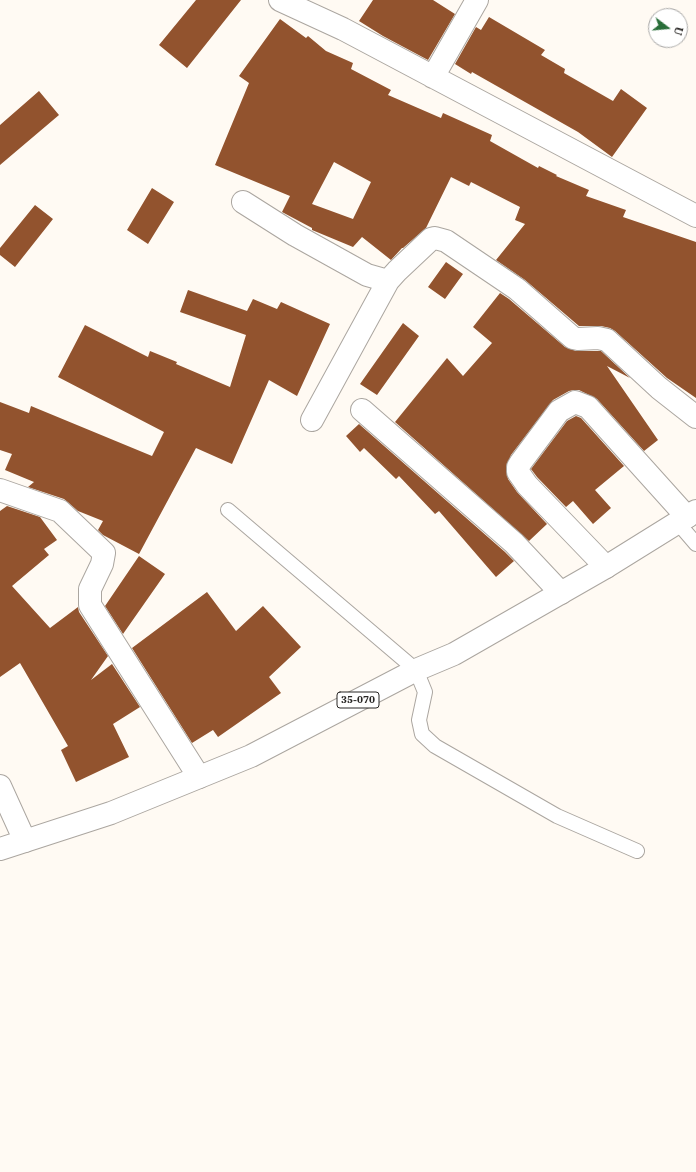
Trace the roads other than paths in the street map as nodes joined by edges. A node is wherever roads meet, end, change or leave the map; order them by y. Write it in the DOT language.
graph roads {
  1 [pos="280,0"];
  2 [pos="477,0"];
  3 [pos="433,77"];
  4 [pos="243,202"];
  5 [pos="696,216"];
  6 [pos="388,282"];
  7 [pos="362,410"];
  8 [pos="696,417"];
  9 [pos="312,420"];
  10 [pos="0,490"];
  11 [pos="228,510"];
  12 [pos="687,517"];
  13 [pos="696,544"];
  14 [pos="606,567"];
  15 [pos="561,593"];
  16 [pos="416,670"];
  17 [pos="199,777"];
  18 [pos="0,786"];
  19 [pos="25,841"];
  20 [pos="0,849"];
  21 [pos="637,851"];
  1 -- 3 [label="street"];
  2 -- 3 [label="street"];
  3 -- 5 [label="street"];
  4 -- 6 [label="street"];
  6 -- 8 [label="street"];
  6 -- 9 [label="street"];
  7 -- 15 [label="street"];
  10 -- 17 [label="street"];
  11 -- 16 [label="lane"];
  12 -- 13 [label="lane"];
  12 -- 14 [label="street, 35-070"];
  12 -- 14 [label="street"];
  14 -- 15 [label="street, 35-070"];
  15 -- 16 [label="street, 35-070"];
  16 -- 17 [label="street, 35-070"];
  16 -- 21 [label="lane"];
  17 -- 19 [label="street, 35-070"];
  18 -- 19 [label="street"];
  19 -- 20 [label="street, 35-070"];
}
